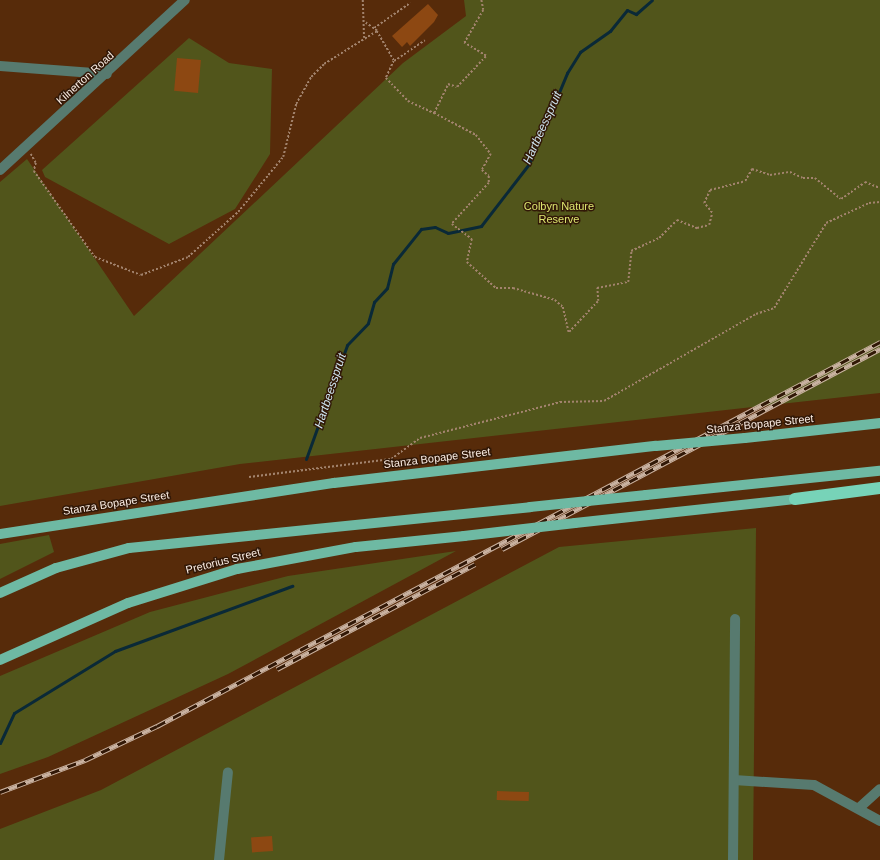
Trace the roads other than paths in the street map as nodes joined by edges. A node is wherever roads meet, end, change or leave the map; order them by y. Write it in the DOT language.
graph roads {
  1 [pos="185,0"];
  2 [pos="0,66"];
  3 [pos="107,74"];
  4 [pos="0,170"];
  5 [pos="880,423"];
  6 [pos="880,471"];
  7 [pos="880,488"];
  8 [pos="880,495"];
  9 [pos="795,499"];
  10 [pos="0,534"];
  11 [pos="0,593"];
  12 [pos="735,619"];
  13 [pos="0,660"];
  14 [pos="228,772"];
  15 [pos="734,780"];
  16 [pos="880,789"];
  17 [pos="859,808"];
  18 [pos="880,821"];
  19 [pos="219,860"];
  20 [pos="733,860"];
  1 -- 3 [label="street, Kilnerton Road"];
  2 -- 3 [label="street"];
  3 -- 4 [label="street, Kilnerton Road"];
  5 -- 10 [label="main road, Stanza Bopape Street, bridge"];
  6 -- 11 [label="main road, bridge"];
  7 -- 9 [label="highway"];
  8 -- 9 [label="highway"];
  9 -- 13 [label="main road, Pretorius Street, bridge"];
  12 -- 15 [label="street"];
  14 -- 19 [label="street"];
  15 -- 17 [label="street"];
  15 -- 20 [label="street"];
  16 -- 17 [label="street"];
  17 -- 18 [label="street"];
}
